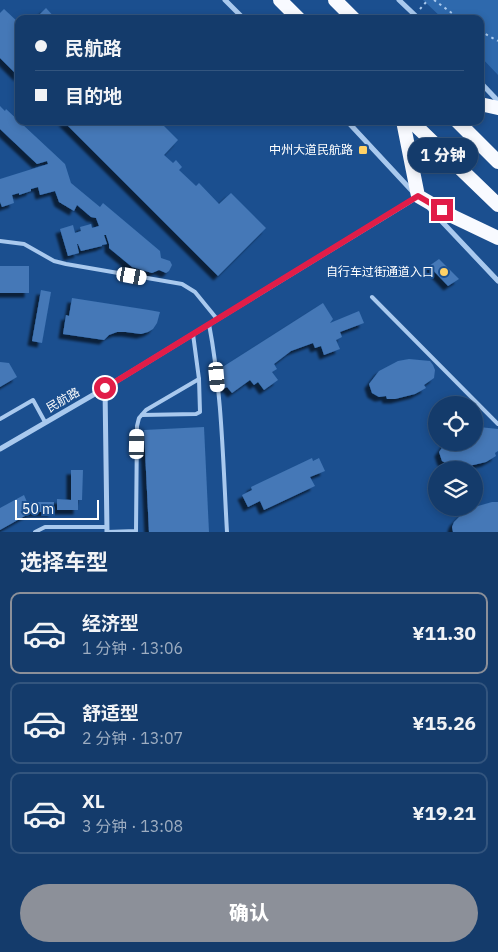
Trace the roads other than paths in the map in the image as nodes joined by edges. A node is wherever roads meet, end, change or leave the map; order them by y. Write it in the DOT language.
graph roads {
  1 [pos="225,0"];
  2 [pos="280,0"];
  3 [pos="335,0"];
  4 [pos="400,0"];
  5 [pos="240,15"];
  6 [pos="295,15"];
  7 [pos="350,15"];
  8 [pos="414,15"];
  9 [pos="484,86"];
  10 [pos="498,101"];
  11 [pos="484,105"];
  12 [pos="498,108"];
  13 [pos="351,125"];
  14 [pos="404,125"];
  15 [pos="415,125"];
  16 [pos="461,125"];
  17 [pos="498,162"];
  18 [pos="418,196"];
  19 [pos="498,206"];
  20 [pos="498,238"];
  21 [pos="0,241"];
  22 [pos="498,281"];
  23 [pos="372,297"];
  24 [pos="217,319"];
  25 [pos="209,324"];
  26 [pos="193,334"];
  27 [pos="199,379"];
  28 [pos="105,388"];
  29 [pos="142,415"];
  30 [pos="0,419"];
  31 [pos="45,422"];
  32 [pos="498,424"];
  33 [pos="0,449"];
  34 [pos="107,530"];
  35 [pos="35,532"];
  36 [pos="227,532"];
  1 -- 5 [label="street"];
  2 -- 6 [label="highway"];
  3 -- 7 [label="highway"];
  4 -- 8 [label="street"];
  9 -- 10 [label="street"];
  11 -- 12 [label="highway"];
  13 -- 18 [label="street"];
  14 -- 18 [label="highway"];
  15 -- 19 [label="highway"];
  16 -- 17 [label="highway"];
  18 -- 20 [label="highway"];
  18 -- 22 [label="street"];
  18 -- 24 [label="street, 民航路"];
  21 -- 24 [label="lane"];
  23 -- 32 [label="lane"];
  24 -- 25 [label="street, 民航路"];
  25 -- 26 [label="street, 民航路"];
  25 -- 36 [label="lane"];
  26 -- 27 [label="lane"];
  26 -- 28 [label="street, 民航路"];
  27 -- 29 [label="lane"];
  27 -- 29 [label="lane"];
  28 -- 31 [label="street, 民航路"];
  28 -- 34 [label="street"];
  29 -- 34 [label="lane"];
  30 -- 31 [label="lane"];
  31 -- 33 [label="street, 民航路"];
  34 -- 35 [label="lane"];
}
